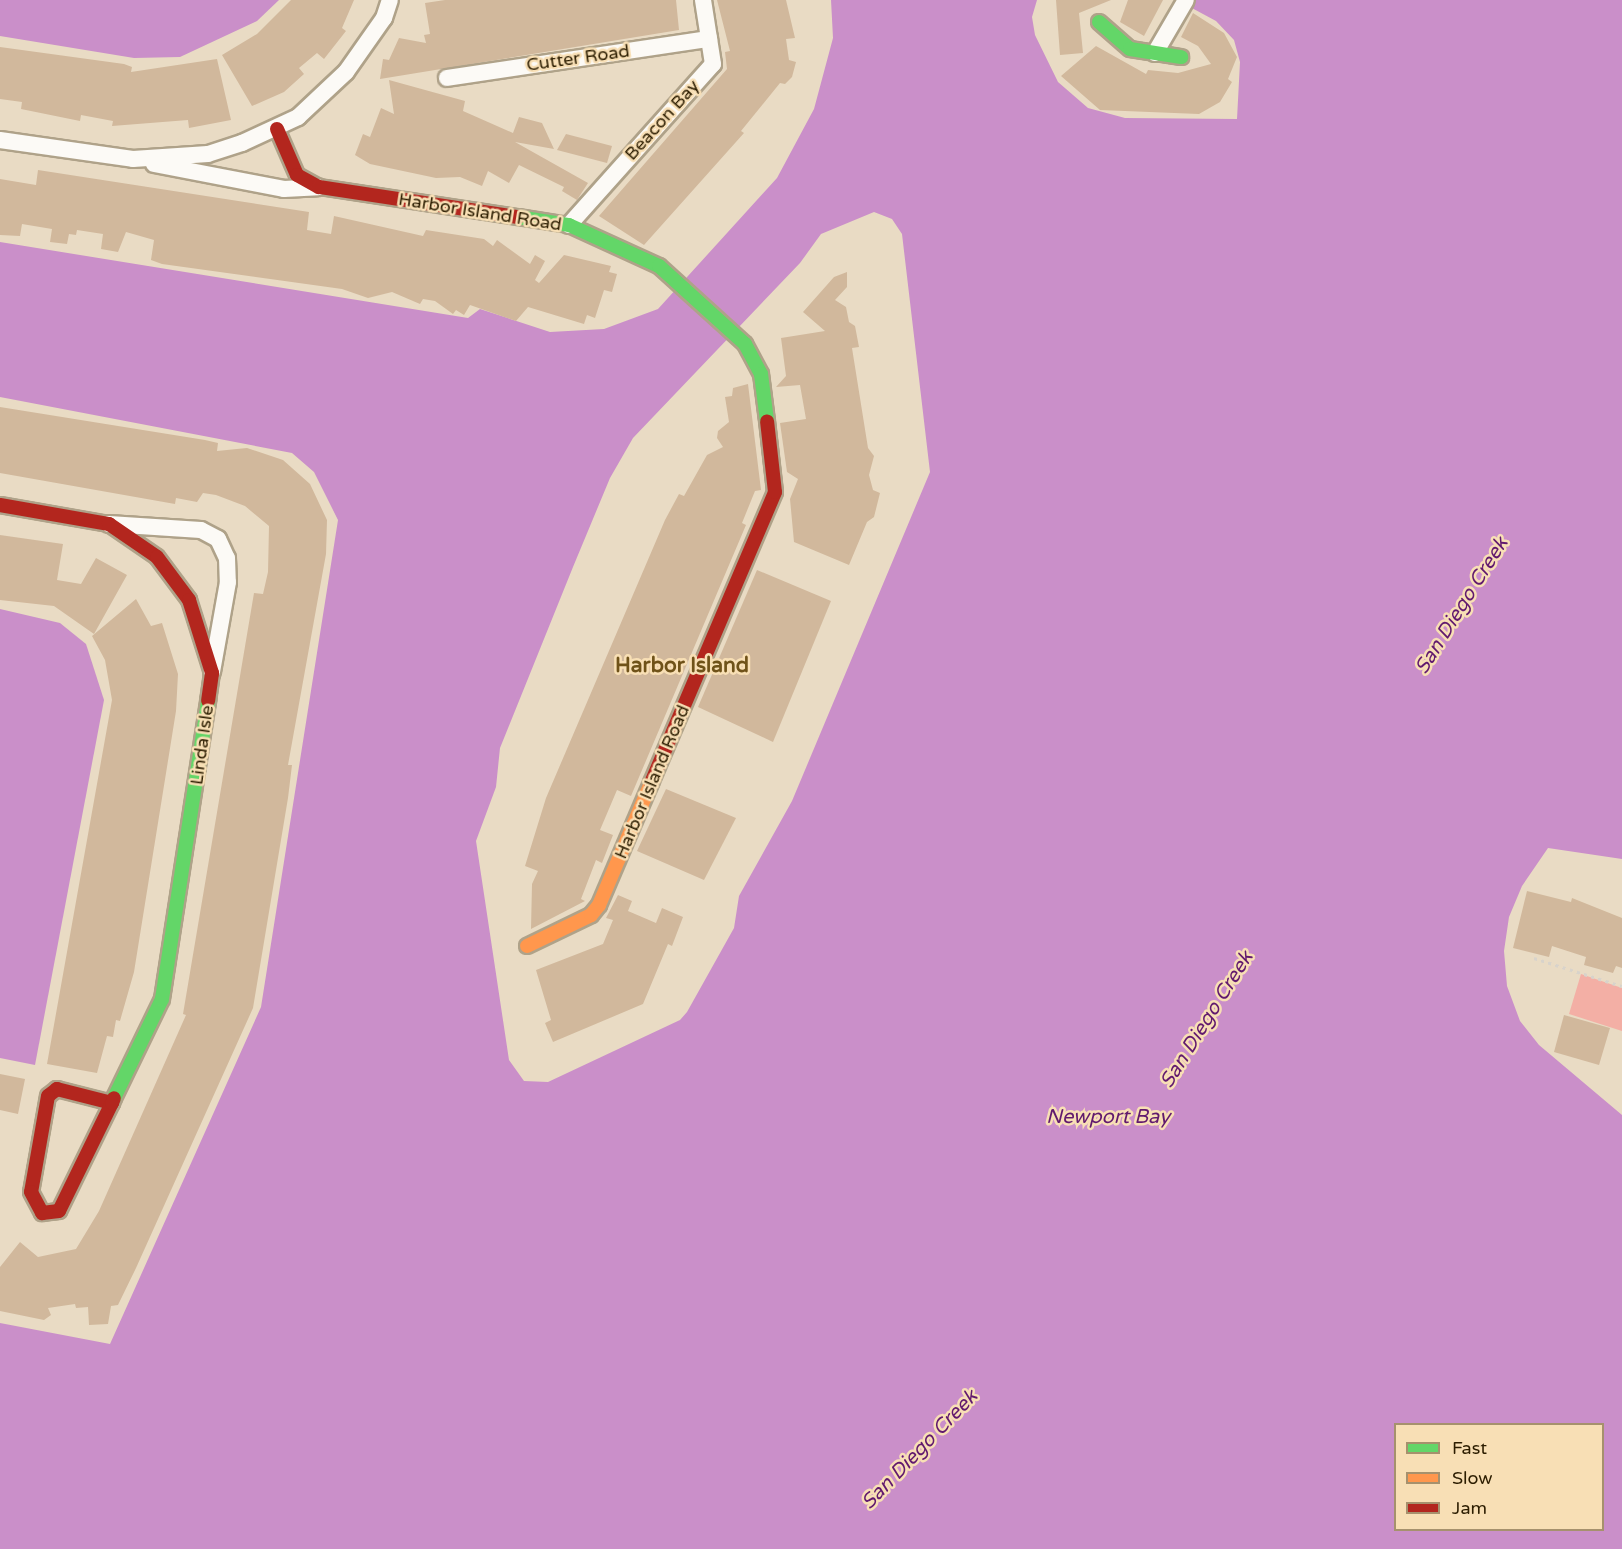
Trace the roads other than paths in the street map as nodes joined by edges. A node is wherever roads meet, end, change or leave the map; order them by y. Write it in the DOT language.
graph roads {
  1 [pos="390,0"];
  2 [pos="703,0"];
  3 [pos="1186,0"];
  4 [pos="1100,22"];
  5 [pos="709,39"];
  6 [pos="1155,53"];
  7 [pos="1181,57"];
  8 [pos="447,78"];
  9 [pos="277,129"];
  10 [pos="0,140"];
  11 [pos="133,159"];
  12 [pos="319,187"];
  13 [pos="568,225"];
  14 [pos="0,505"];
  15 [pos="109,524"];
  16 [pos="212,673"];
  17 [pos="527,945"];
  18 [pos="112,1103"];
  1 -- 9 [label="street"];
  2 -- 5 [label="street, Beacon Bay"];
  3 -- 6 [label="street"];
  4 -- 6 [label="street"];
  5 -- 8 [label="street, Cutter Road"];
  5 -- 13 [label="street, Beacon Bay"];
  6 -- 7 [label="street"];
  9 -- 11 [label="street"];
  9 -- 12 [label="street, Harbor Island Road"];
  10 -- 11 [label="street"];
  11 -- 12 [label="street, Harbor Island Road"];
  12 -- 13 [label="street, Harbor Island Road"];
  13 -- 17 [label="street, Harbor Island Road"];
  14 -- 15 [label="street, Linda Isle"];
  15 -- 16 [label="street, Linda Isle"];
  15 -- 16 [label="street"];
  16 -- 18 [label="street, Linda Isle"];
  18 -- 18 [label="street, Linda Isle"];
}
